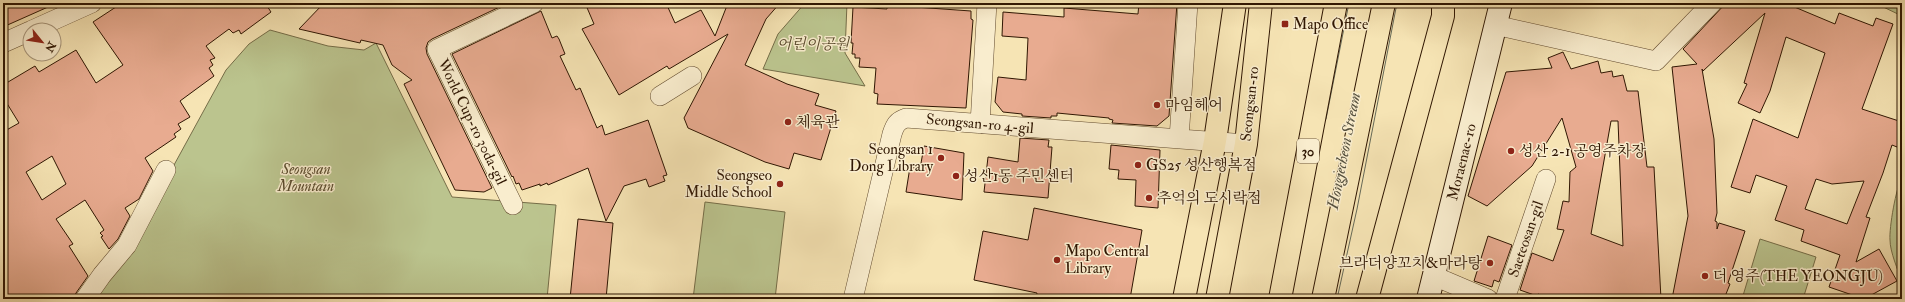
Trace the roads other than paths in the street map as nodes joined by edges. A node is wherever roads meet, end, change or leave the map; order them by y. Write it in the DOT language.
graph roads {
  1 [pos="92,3"];
  2 [pos="534,3"];
  3 [pos="987,3"];
  4 [pos="1188,3"];
  5 [pos="1235,3"];
  6 [pos="1261,3"];
  7 [pos="1336,3"];
  8 [pos="1384,3"];
  9 [pos="1443,3"];
  10 [pos="1500,3"];
  11 [pos="1712,3"];
  12 [pos="51,22"];
  13 [pos="1495,24"];
  14 [pos="22,35"];
  15 [pos="3,43"];
  16 [pos="692,76"];
  17 [pos="660,96"];
  18 [pos="980,124"];
  19 [pos="1179,139"];
  20 [pos="1215,142"];
  21 [pos="1246,144"];
  22 [pos="166,170"];
  23 [pos="1546,179"];
  24 [pos="513,205"];
  25 [pos="1434,276"];
  26 [pos="85,299"];
  27 [pos="853,299"];
  28 [pos="1184,299"];
  29 [pos="1217,299"];
  30 [pos="1280,299"];
  31 [pos="1323,299"];
  32 [pos="1367,299"];
  33 [pos="1428,299"];
  34 [pos="1488,299"];
  35 [pos="1505,299"];
  1 -- 12 [label="street"];
  2 -- 24 [label="street, World Cup-ro 30da-gil"];
  3 -- 18 [label="street"];
  4 -- 19 [label="street"];
  5 -- 20 [label="main road"];
  6 -- 21 [label="main road, Seongsan-ro"];
  7 -- 30 [label="main road, 30"];
  8 -- 31 [label="main road"];
  9 -- 32 [label="main road"];
  10 -- 13 [label="main road, Moraenae-ro"];
  11 -- 13 [label="street"];
  13 -- 25 [label="main road, Moraenae-ro"];
  14 -- 15 [label="street"];
  16 -- 17 [label="street"];
  18 -- 19 [label="street, Seongsan-ro 4-gil"];
  18 -- 27 [label="street, Seongsan-ro 4-gil"];
  19 -- 20 [label="street, Seongsan-ro 4-gil"];
  20 -- 21 [label="street, Seongsan-ro 4-gil"];
  20 -- 28 [label="main road"];
  21 -- 29 [label="main road, Seongsan-ro"];
  22 -- 26 [label="street"];
  23 -- 35 [label="street, Saeteosan-gil"];
  25 -- 33 [label="main road, Moraenae-ro"];
  25 -- 34 [label="street"];
}
